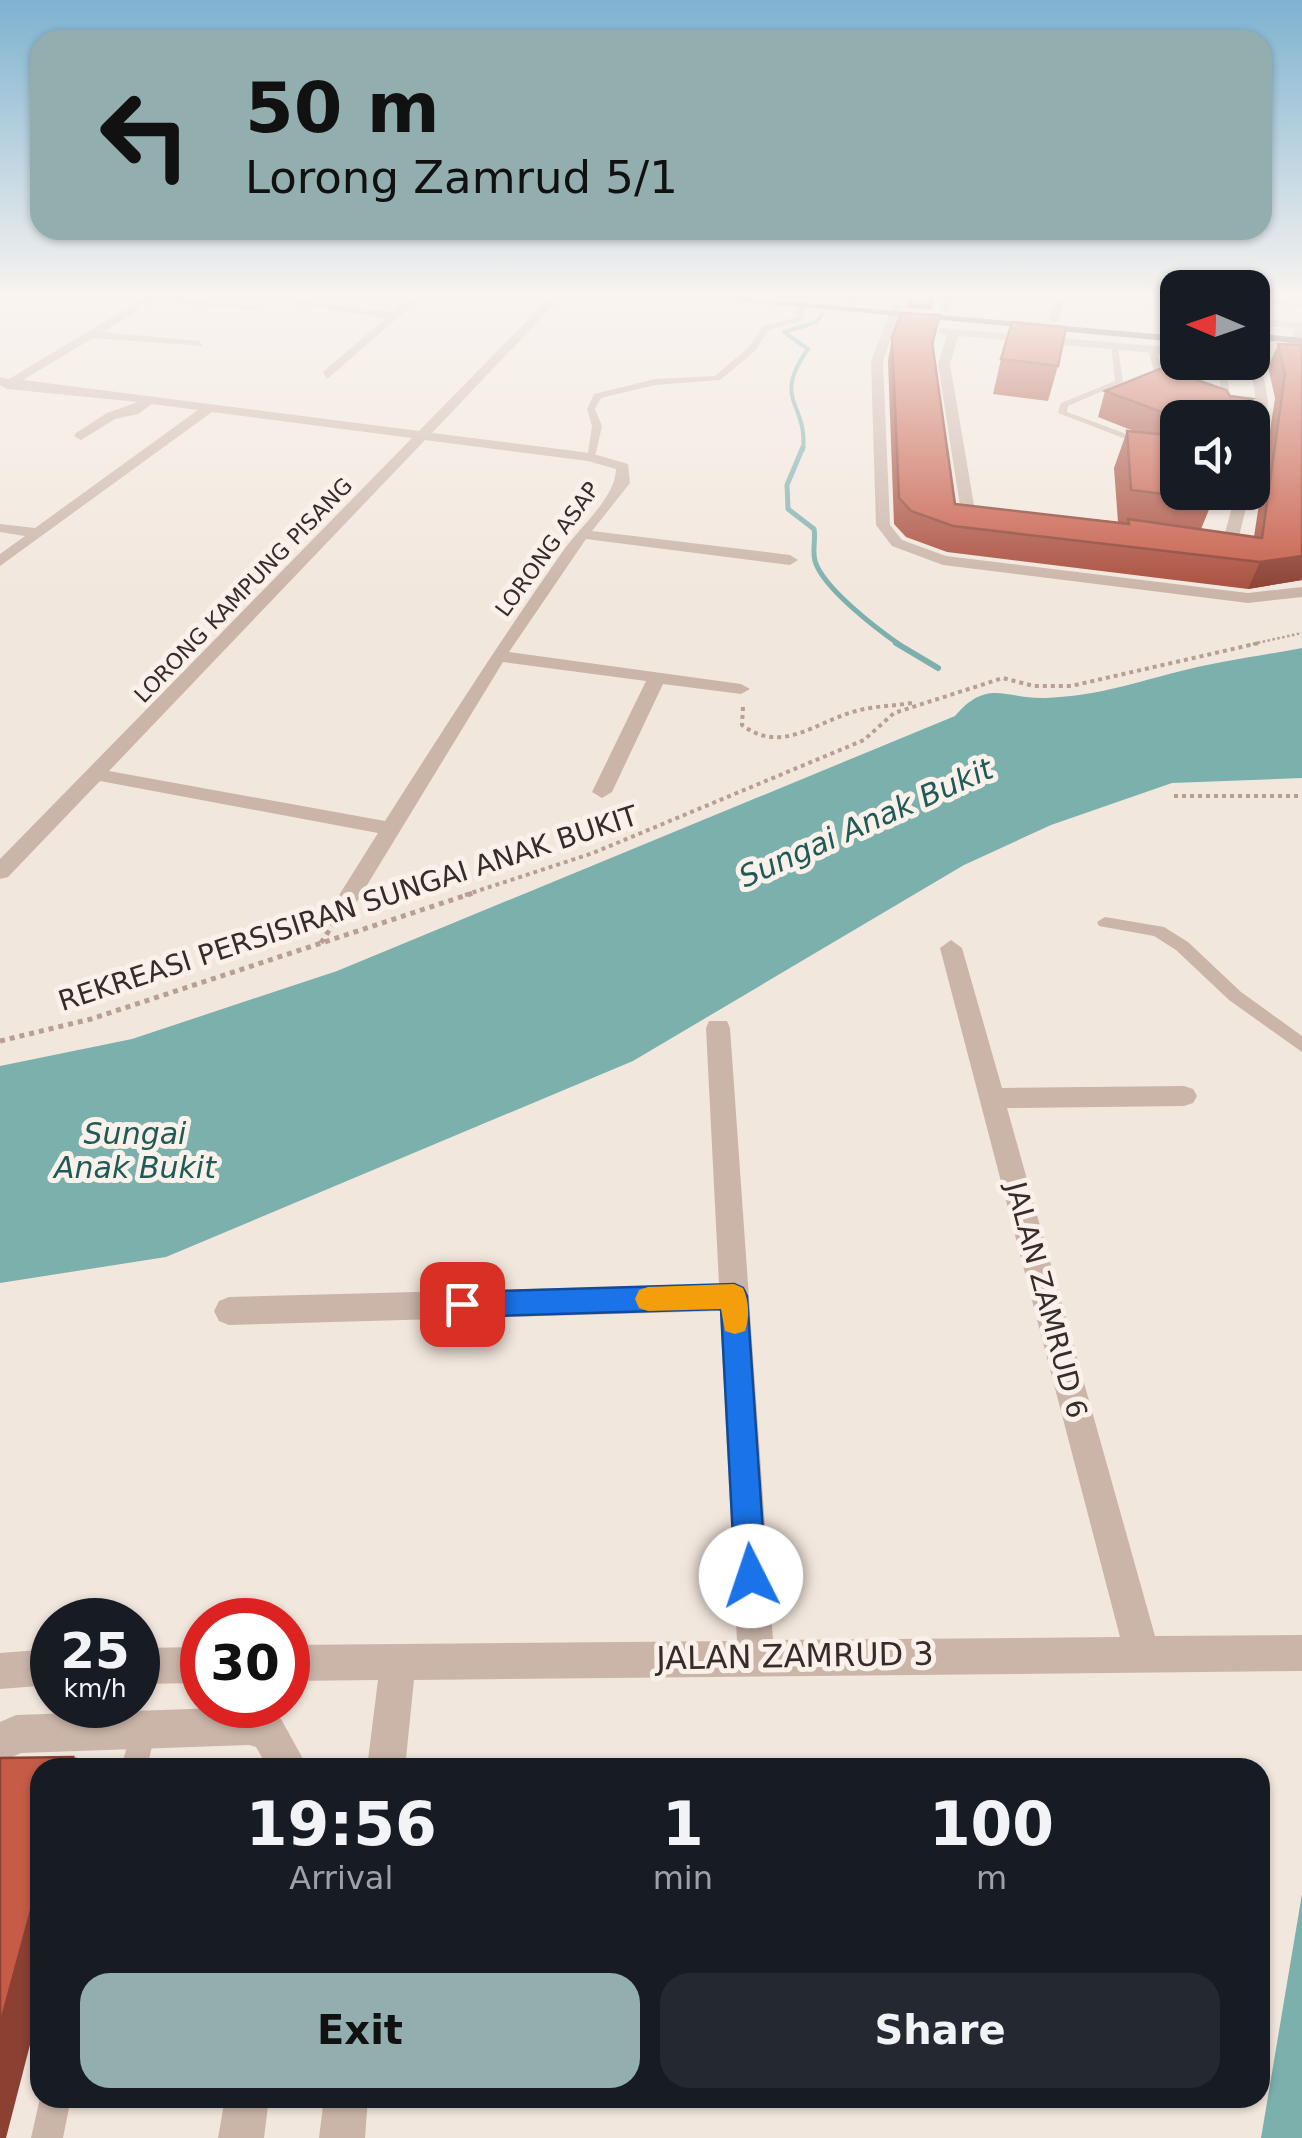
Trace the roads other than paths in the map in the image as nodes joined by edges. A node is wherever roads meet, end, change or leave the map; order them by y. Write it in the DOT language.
graph roads {
  1 [pos="95,395"];
  2 [pos="463,395"];
  3 [pos="602,395"];
  4 [pos="876,395"];
  5 [pos="949,395"];
  6 [pos="1088,395"];
  7 [pos="148,401"];
  8 [pos="208,408"];
  9 [pos="424,435"];
  10 [pos="81,436"];
  11 [pos="1160,449"];
  12 [pos="590,457"];
  13 [pos="1238,510"];
  14 [pos="1009,525"];
  15 [pos="0,528"];
  16 [pos="38,533"];
  17 [pos="582,534"];
  18 [pos="1197,548"];
  19 [pos="790,560"];
  20 [pos="0,561"];
  21 [pos="1302,592"];
  22 [pos="498,656"];
  23 [pos="656,678"];
  24 [pos="741,688"];
  25 [pos="96,774"];
  26 [pos="602,792"];
  27 [pos="392,829"];
  28 [pos="29,842"];
  29 [pos="0,845"];
  30 [pos="0,872"];
  31 [pos="342,908"];
  32 [pos="1105,922"];
  33 [pos="951,948"];
  34 [pos="718,1028"];
  35 [pos="1302,1045"];
  36 [pos="1184,1096"];
  37 [pos="993,1098"];
  38 [pos="734,1296"];
  39 [pos="229,1311"];
  40 [pos="1142,1652"];
  41 [pos="1302,1653"];
  42 [pos="756,1656"];
  43 [pos="398,1661"];
  44 [pos="310,1663"];
  45 [pos="30,1669"];
  46 [pos="0,1671"];
  47 [pos="160,1727"];
  48 [pos="125,1728"];
  49 [pos="143,1728"];
  50 [pos="0,1744"];
  51 [pos="136,1758"];
  52 [pos="283,1758"];
  53 [pos="387,1758"];
  54 [pos="54,2108"];
  55 [pos="246,2108"];
  56 [pos="345,2108"];
  57 [pos="46,2138"];
  58 [pos="241,2138"];
  59 [pos="342,2138"];
  1 -- 7 [label="street, LORONG ASAP"];
  2 -- 9 [label="street, LORONG KAMPUNG PISANG"];
  3 -- 12 [label="lane"];
  4 -- 21 [label="street"];
  5 -- 14 [label="street"];
  6 -- 11 [label="lane"];
  7 -- 8 [label="street, LORONG ASAP"];
  7 -- 10 [label="street"];
  8 -- 9 [label="street, LORONG ASAP"];
  8 -- 16 [label="street"];
  9 -- 12 [label="street, LORONG ASAP"];
  9 -- 25 [label="street, LORONG KAMPUNG PISANG"];
  12 -- 17 [label="street, LORONG ASAP"];
  13 -- 18 [label="street"];
  15 -- 16 [label="street"];
  16 -- 20 [label="street"];
  17 -- 19 [label="street"];
  17 -- 22 [label="street, LORONG ASAP"];
  22 -- 23 [label="street"];
  22 -- 27 [label="street, LORONG ASAP"];
  23 -- 24 [label="street"];
  23 -- 26 [label="street"];
  25 -- 27 [label="street"];
  25 -- 28 [label="street, LORONG KAMPUNG PISANG"];
  27 -- 31 [label="street, LORONG ASAP"];
  28 -- 29 [label="street"];
  28 -- 30 [label="street, LORONG KAMPUNG PISANG"];
  32 -- 35 [label="lane"];
  33 -- 37 [label="street, JALAN ZAMRUD 6"];
  34 -- 38 [label="street"];
  36 -- 37 [label="street"];
  37 -- 40 [label="street, JALAN ZAMRUD 6"];
  38 -- 39 [label="street"];
  38 -- 42 [label="street"];
  40 -- 41 [label="street, JALAN ZAMRUD 3"];
  40 -- 42 [label="street, JALAN ZAMRUD 3"];
  42 -- 43 [label="street, JALAN ZAMRUD 3"];
  43 -- 44 [label="street, JALAN ZAMRUD 3"];
  43 -- 53 [label="street"];
  45 -- 46 [label="street"];
  47 -- 52 [label="street"];
  48 -- 50 [label="street"];
  49 -- 51 [label="lane"];
  54 -- 57 [label="lane"];
  55 -- 58 [label="street"];
  56 -- 59 [label="street"];
}
